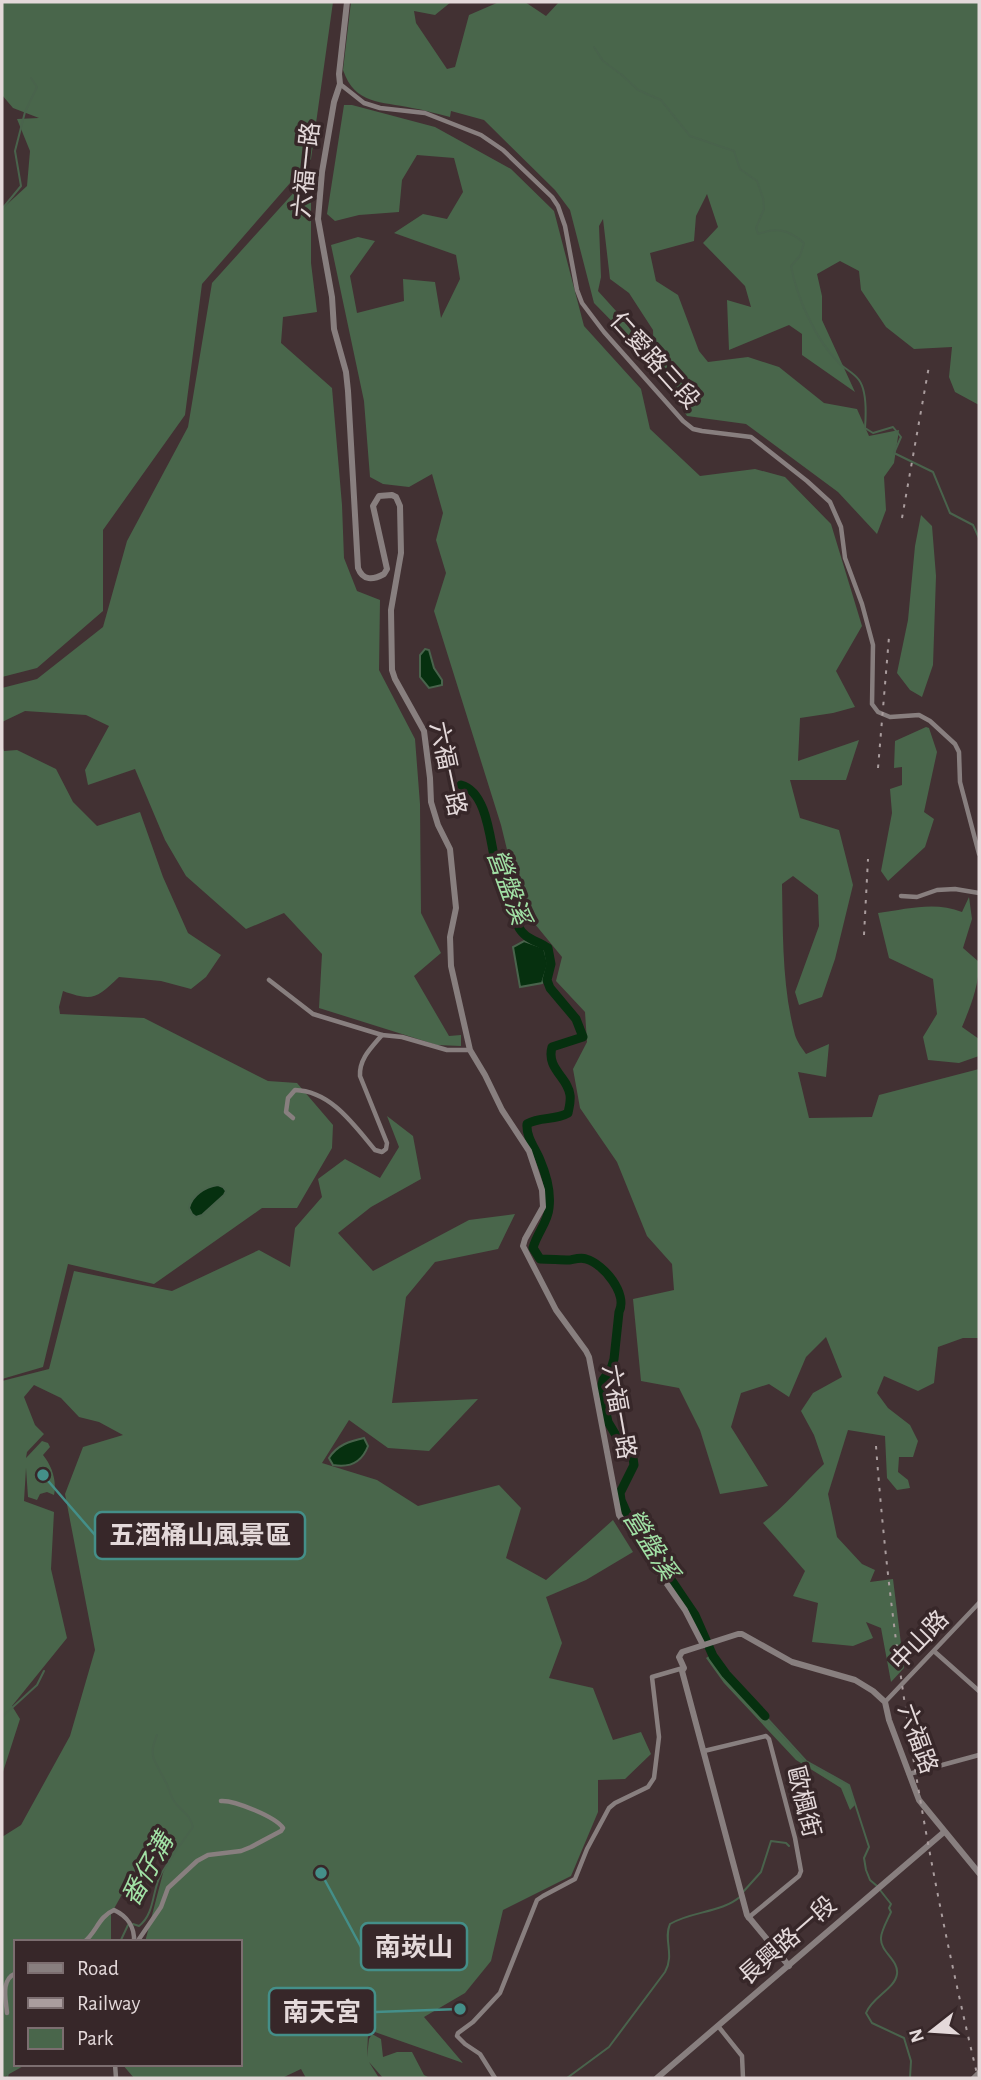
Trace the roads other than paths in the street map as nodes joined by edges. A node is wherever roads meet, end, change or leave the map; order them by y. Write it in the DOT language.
graph roads {
  1 [pos="347,2"];
  2 [pos="340,84"];
  3 [pos="979,854"];
  4 [pos="979,894"];
  5 [pos="901,896"];
  6 [pos="269,980"];
  7 [pos="382,1035"];
  8 [pos="470,1050"];
  9 [pos="293,1118"];
  10 [pos="979,1604"];
  11 [pos="703,1645"];
  12 [pos="935,1652"];
  13 [pos="684,1668"];
  14 [pos="979,1692"];
  15 [pos="885,1702"];
  16 [pos="911,1717"];
  17 [pos="704,1751"];
  18 [pos="979,1755"];
  19 [pos="919,1771"];
  20 [pos="908,1774"];
  21 [pos="221,1801"];
  22 [pos="944,1832"];
  23 [pos="979,1873"];
  24 [pos="748,1918"];
  25 [pos="86,1940"];
  26 [pos="135,1940"];
  27 [pos="136,1940"];
  28 [pos="789,1966"];
  29 [pos="14,1974"];
  30 [pos="7,2013"];
  31 [pos="718,2026"];
  32 [pos="979,2072"];
  33 [pos="495,2078"];
  34 [pos="657,2078"];
  35 [pos="743,2078"];
  36 [pos="973,2078"];
  1 -- 2 [label="street, 六福一路"];
  2 -- 3 [label="street, 仁愛路三段"];
  2 -- 8 [label="street, 六福一路"];
  4 -- 5 [label="street"];
  6 -- 7 [label="street"];
  7 -- 8 [label="street"];
  7 -- 9 [label="street"];
  8 -- 11 [label="street, 六福一路"];
  10 -- 12 [label="street, 中山路"];
  11 -- 13 [label="street"];
  11 -- 15 [label="street, 六福路"];
  12 -- 14 [label="street"];
  12 -- 15 [label="street, 中山路"];
  13 -- 17 [label="street"];
  13 -- 33 [label="street"];
  15 -- 20 [label="street, 六福路"];
  16 -- 19 [label="street"];
  17 -- 24 [label="street"];
  17 -- 24 [label="street, 歐楓街"];
  18 -- 19 [label="street"];
  19 -- 20 [label="street"];
  20 -- 22 [label="street, 六福路"];
  21 -- 27 [label="street"];
  22 -- 23 [label="street, 六福路"];
  22 -- 28 [label="street, 長興路一段"];
  24 -- 28 [label="street"];
  25 -- 26 [label="street"];
  28 -- 31 [label="street, 長興路一段"];
  29 -- 30 [label="street"];
  31 -- 34 [label="street, 長興路一段"];
  31 -- 35 [label="street"];
  32 -- 36 [label="street"];
}
